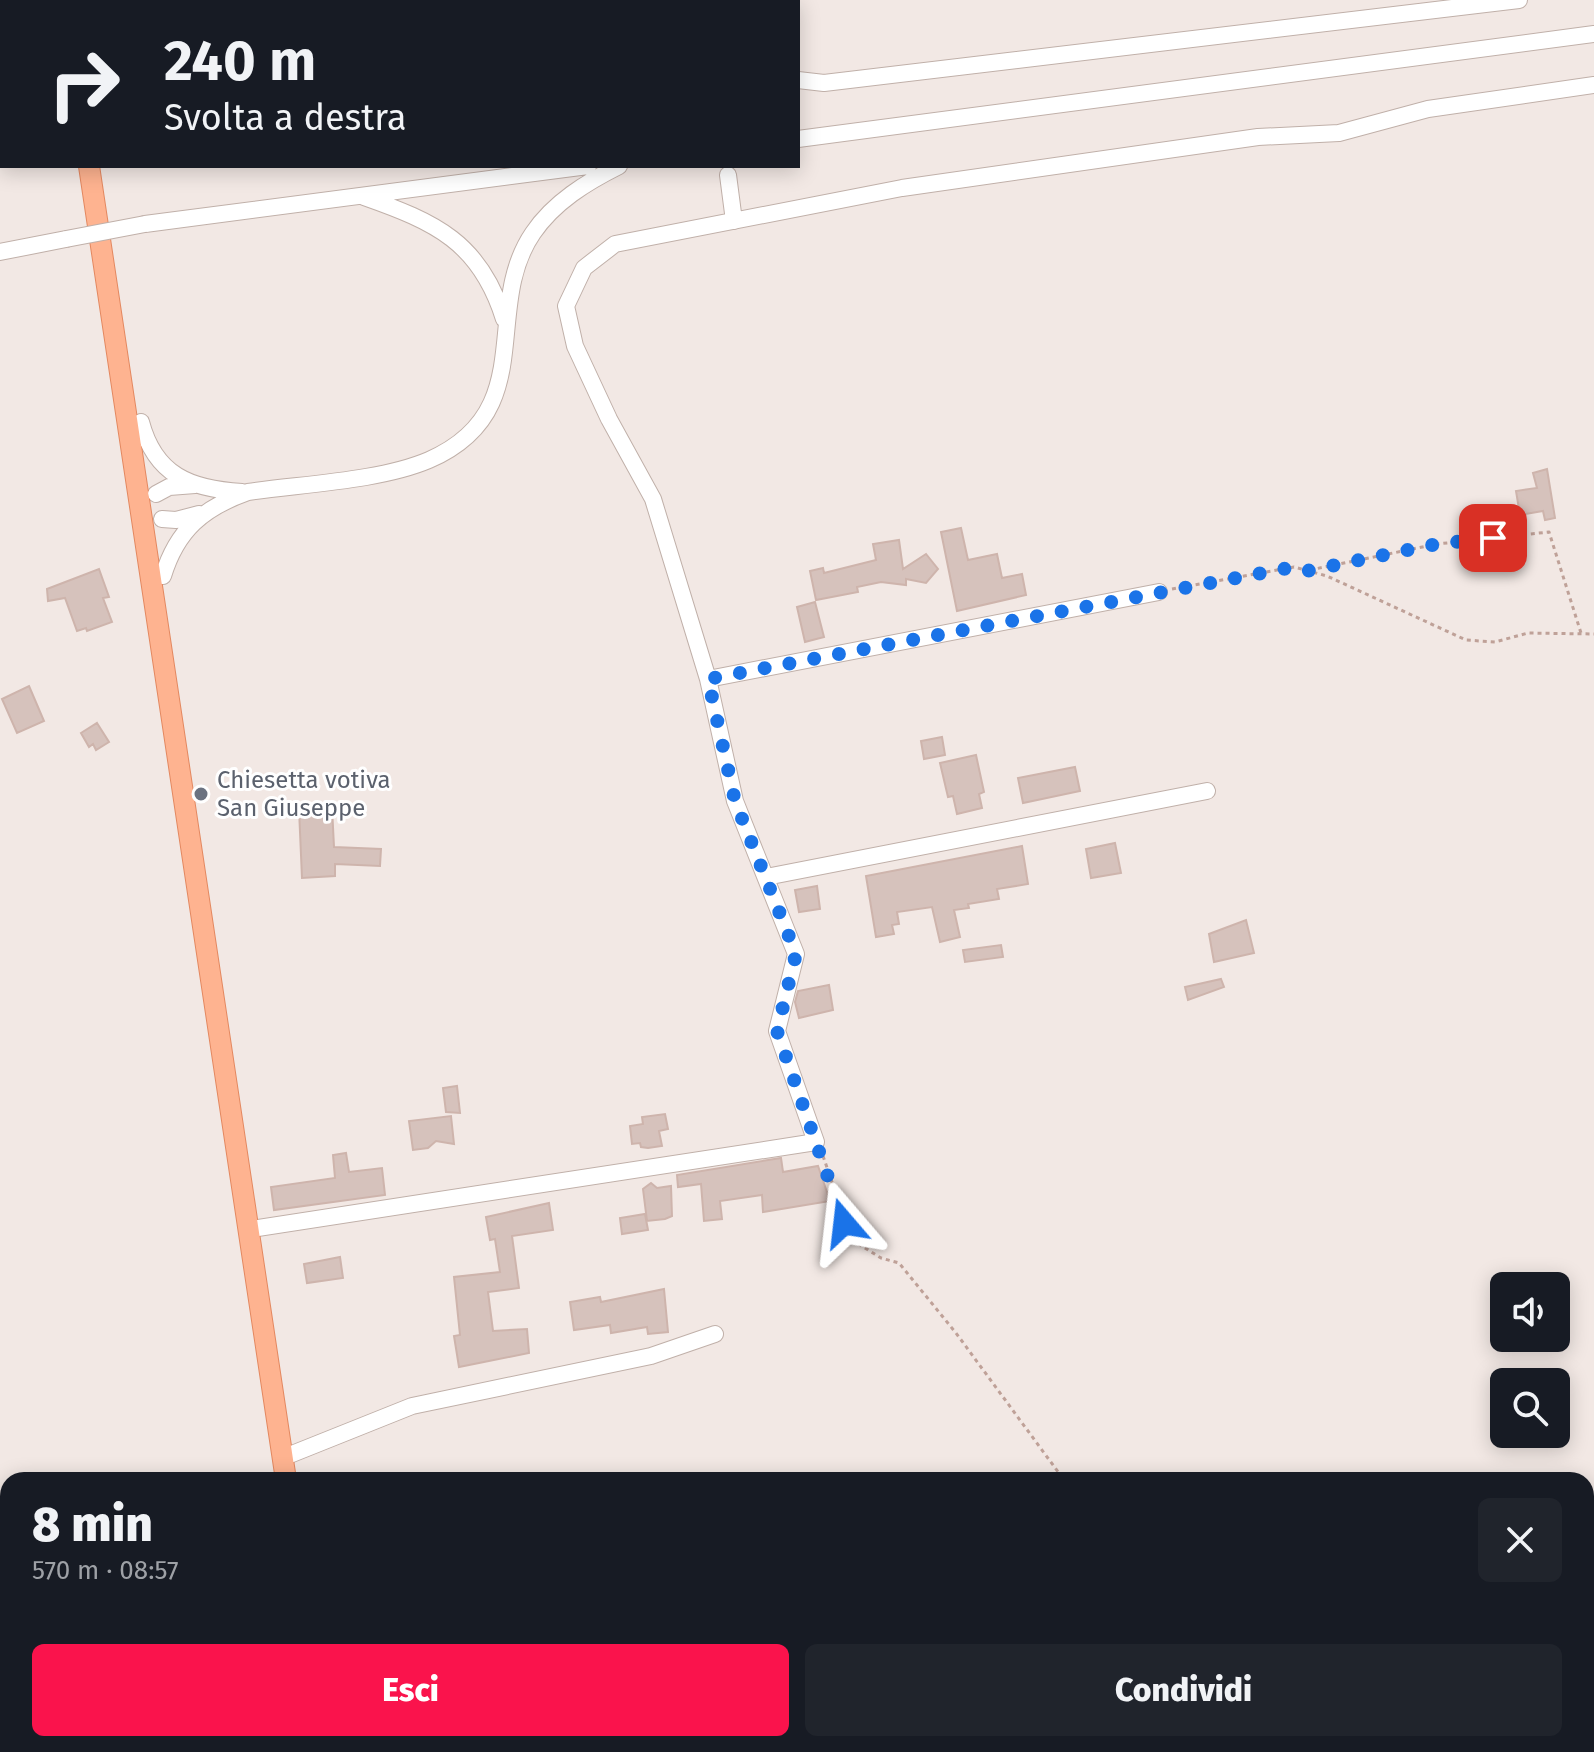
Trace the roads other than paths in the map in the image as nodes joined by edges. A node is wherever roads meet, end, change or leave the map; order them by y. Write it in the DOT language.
graph roads {
  1 [pos="1519,0"];
  2 [pos="1594,34"];
  3 [pos="800,80"];
  4 [pos="1594,85"];
  5 [pos="800,139"];
  6 [pos="89,168"];
  7 [pos="573,168"];
  8 [pos="615,168"];
  9 [pos="728,175"];
  10 [pos="360,196"];
  11 [pos="734,221"];
  12 [pos="0,252"];
  13 [pos="508,332"];
  14 [pos="141,422"];
  15 [pos="200,485"];
  16 [pos="248,492"];
  17 [pos="156,494"];
  18 [pos="210,509"];
  19 [pos="162,519"];
  20 [pos="163,576"];
  21 [pos="1159,592"];
  22 [pos="708,679"];
  23 [pos="1207,791"];
  24 [pos="766,877"];
  25 [pos="251,1229"];
  26 [pos="715,1334"];
  27 [pos="282,1458"];
  28 [pos="285,1472"];
  1 -- 3 [label="street"];
  2 -- 5 [label="street"];
  4 -- 11 [label="street"];
  6 -- 25 [label="main road"];
  7 -- 10 [label="street"];
  8 -- 13 [label="street"];
  9 -- 11 [label="street"];
  10 -- 12 [label="street, bridge"];
  10 -- 13 [label="street"];
  11 -- 22 [label="street"];
  13 -- 16 [label="street"];
  14 -- 15 [label="street"];
  15 -- 16 [label="street"];
  15 -- 17 [label="street"];
  16 -- 18 [label="street"];
  18 -- 19 [label="street"];
  18 -- 20 [label="street"];
  21 -- 22 [label="street"];
  22 -- 24 [label="street"];
  23 -- 24 [label="street"];
  24 -- 25 [label="street"];
  25 -- 27 [label="main road"];
  26 -- 27 [label="street"];
  27 -- 28 [label="main road"];
}
